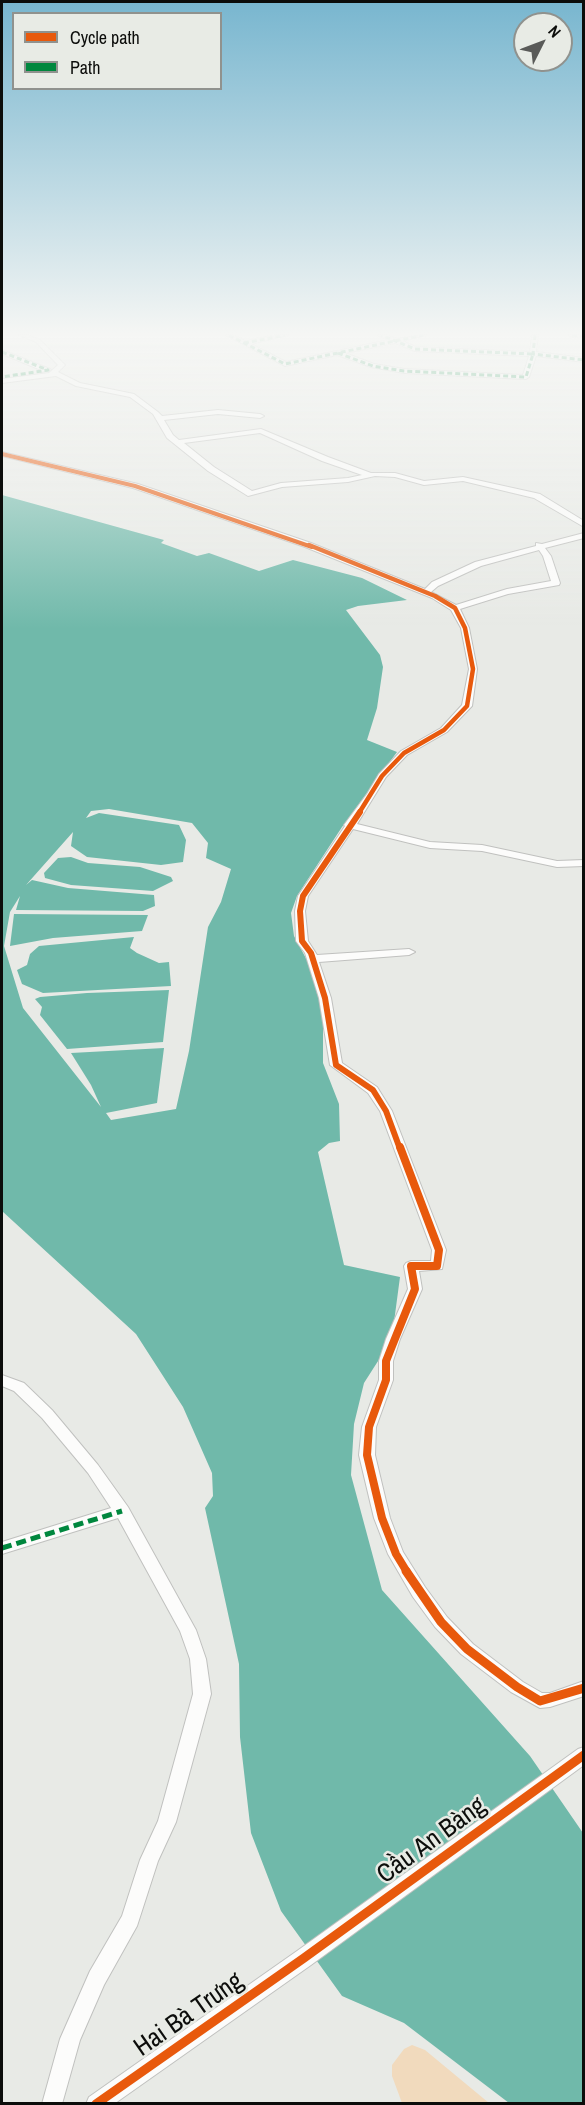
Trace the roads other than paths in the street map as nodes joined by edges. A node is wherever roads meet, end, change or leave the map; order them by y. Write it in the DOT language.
graph roads {
  1 [pos="168,433"];
  2 [pos="244,433"];
  3 [pos="266,433"];
  4 [pos="178,442"];
  5 [pos="2,454"];
  6 [pos="371,475"];
  7 [pos="584,525"];
  8 [pos="584,535"];
  9 [pos="538,545"];
  10 [pos="426,592"];
  11 [pos="455,608"];
  12 [pos="349,825"];
  13 [pos="584,862"];
  14 [pos="409,952"];
  15 [pos="313,959"];
  16 [pos="2,1380"];
  17 [pos="122,1511"];
  18 [pos="2,1548"];
  19 [pos="584,1688"];
  20 [pos="584,1755"];
  21 [pos="304,1958"];
  22 [pos="52,2103"];
  23 [pos="96,2103"];
  1 -- 4 [label="street"];
  2 -- 4 [label="street"];
  3 -- 6 [label="street"];
  4 -- 6 [label="street"];
  5 -- 10 [label="street"];
  6 -- 7 [label="street"];
  8 -- 9 [label="street"];
  9 -- 10 [label="street"];
  9 -- 11 [label="street"];
  10 -- 11 [label="street"];
  11 -- 12 [label="street"];
  12 -- 13 [label="street"];
  12 -- 15 [label="street"];
  14 -- 15 [label="street"];
  15 -- 19 [label="street"];
  16 -- 17 [label="street"];
  17 -- 18 [label="street"];
  17 -- 22 [label="street"];
  20 -- 21 [label="street, Cầu An Bàng"];
  21 -- 23 [label="street, Hai Bà Trưng"];
}
